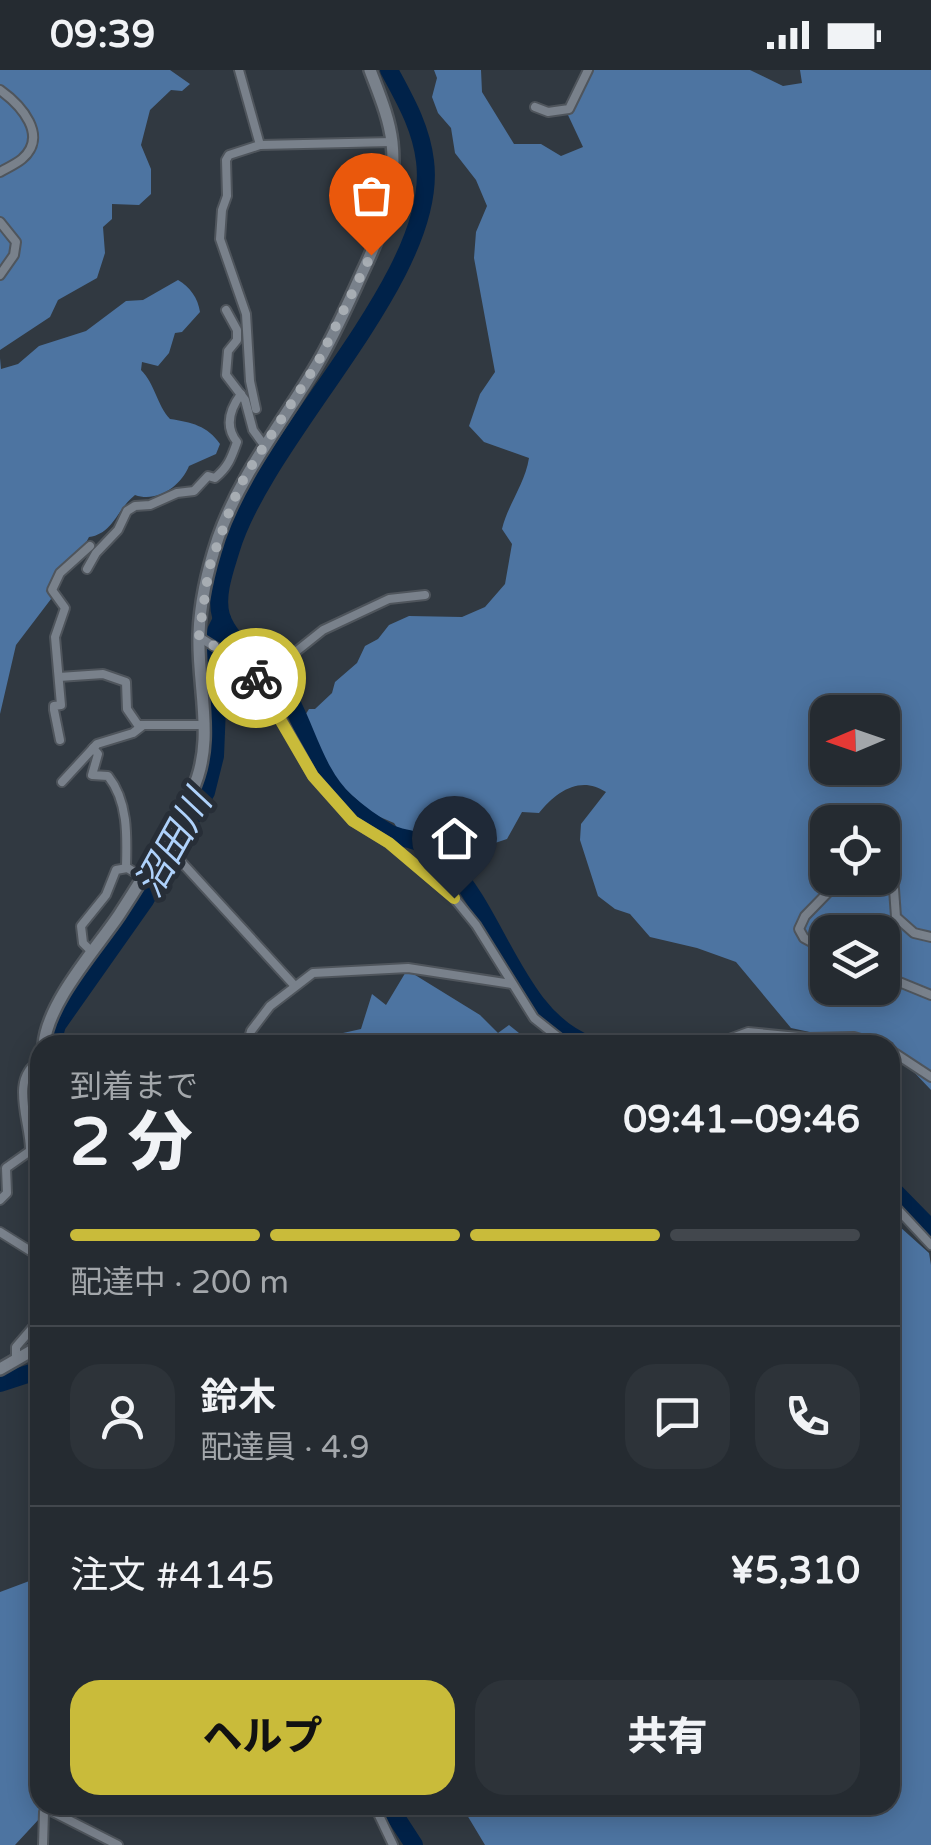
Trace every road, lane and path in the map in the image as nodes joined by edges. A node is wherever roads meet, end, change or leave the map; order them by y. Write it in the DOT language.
graph roads {
  1 [pos="239,70"];
  2 [pos="370,70"];
  3 [pos="588,70"];
  4 [pos="0,90"];
  5 [pos="535,108"];
  6 [pos="392,142"];
  7 [pos="260,145"];
  8 [pos="0,172"];
  9 [pos="0,222"];
  10 [pos="0,275"];
  11 [pos="226,310"];
  12 [pos="241,394"];
  13 [pos="256,409"];
  14 [pos="264,445"];
  15 [pos="90,546"];
  16 [pos="87,569"];
  17 [pos="425,595"];
  18 [pos="201,638"];
  19 [pos="255,676"];
  20 [pos="59,678"];
  21 [pos="204,725"];
  22 [pos="142,726"];
  23 [pos="60,740"];
  24 [pos="94,748"];
  25 [pos="62,782"];
  26 [pos="166,845"];
  27 [pos="127,868"];
  28 [pos="142,877"];
  29 [pos="826,895"];
  30 [pos="894,895"];
  31 [pos="931,938"];
  32 [pos="810,941"];
  33 [pos="91,951"];
  34 [pos="900,982"];
  35 [pos="512,984"];
  36 [pos="294,985"];
  37 [pos="931,995"];
  38 [pos="47,1035"];
  39 [pos="250,1035"];
  40 [pos="555,1035"];
  41 [pos="740,1035"];
  42 [pos="778,1035"];
  43 [pos="900,1056"];
  44 [pos="30,1067"];
  45 [pos="931,1076"];
  46 [pos="30,1140"];
  47 [pos="30,1149"];
  48 [pos="0,1200"];
  49 [pos="900,1212"];
  50 [pos="0,1232"];
  51 [pos="931,1245"];
  52 [pos="30,1252"];
  53 [pos="30,1331"];
  54 [pos="30,1353"];
  55 [pos="16,1360"];
  56 [pos="0,1369"];
  57 [pos="44,1815"];
  58 [pos="58,1815"];
  59 [pos="379,1815"];
  60 [pos="43,1845"];
  61 [pos="118,1845"];
  62 [pos="394,1845"];
  1 -- 7 [label="street"];
  2 -- 6 [label="main road"];
  3 -- 5 [label="street"];
  4 -- 8 [label="street"];
  6 -- 7 [label="street"];
  6 -- 14 [label="main road"];
  7 -- 13 [label="street"];
  9 -- 10 [label="street"];
  11 -- 12 [label="street"];
  12 -- 14 [label="street"];
  12 -- 16 [label="street"];
  14 -- 18 [label="main road"];
  15 -- 20 [label="street"];
  17 -- 19 [label="street"];
  18 -- 19 [label="street"];
  18 -- 21 [label="main road"];
  19 -- 35 [label="street"];
  20 -- 22 [label="street"];
  20 -- 23 [label="street"];
  21 -- 22 [label="street"];
  21 -- 26 [label="main road"];
  22 -- 24 [label="street"];
  24 -- 25 [label="street"];
  24 -- 27 [label="street"];
  26 -- 28 [label="main road"];
  26 -- 36 [label="street"];
  27 -- 28 [label="street"];
  27 -- 33 [label="street"];
  28 -- 33 [label="main road"];
  29 -- 32 [label="street"];
  30 -- 31 [label="street"];
  33 -- 38 [label="main road"];
  34 -- 37 [label="street"];
  35 -- 36 [label="street"];
  35 -- 40 [label="street"];
  36 -- 39 [label="street"];
  41 -- 42 [label="street"];
  43 -- 45 [label="street"];
  44 -- 46 [label="street"];
  47 -- 48 [label="street"];
  49 -- 51 [label="street"];
  50 -- 52 [label="street"];
  53 -- 55 [label="street"];
  54 -- 55 [label="main road"];
  55 -- 56 [label="main road"];
  57 -- 60 [label="street"];
  58 -- 61 [label="street"];
  59 -- 62 [label="street"];
}
